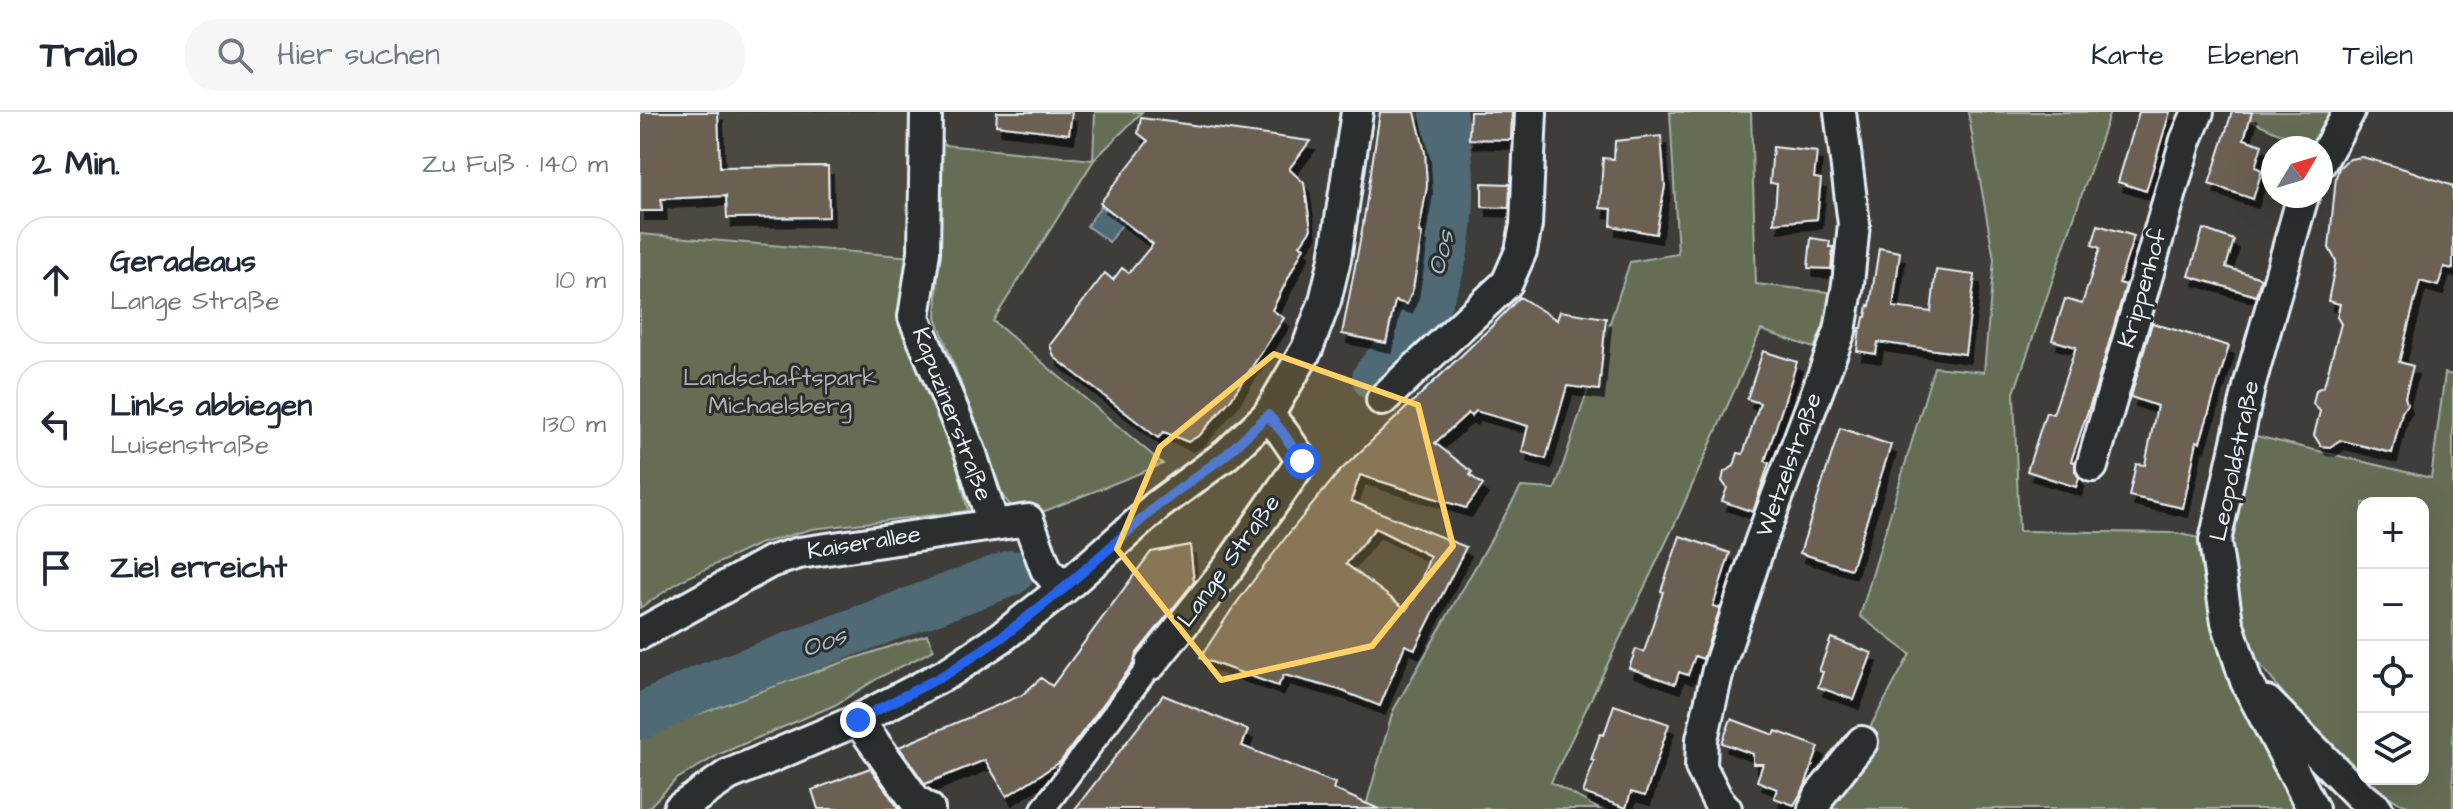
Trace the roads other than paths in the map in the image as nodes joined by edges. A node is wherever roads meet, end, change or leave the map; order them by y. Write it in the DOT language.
graph roads {
  1 [pos="926,112"];
  2 [pos="1357,112"];
  3 [pos="1531,112"];
  4 [pos="1840,112"];
  5 [pos="2198,112"];
  6 [pos="2349,112"];
  7 [pos="2333,141"];
  8 [pos="2300,208"];
  9 [pos="1382,400"];
  10 [pos="1268,415"];
  11 [pos="2092,466"];
  12 [pos="993,524"];
  13 [pos="1063,589"];
  14 [pos="640,634"];
  15 [pos="1151,664"];
  16 [pos="2246,681"];
  17 [pos="858,720"];
  18 [pos="1862,742"];
  19 [pos="679,809"];
  20 [pos="929,809"];
  21 [pos="1043,809"];
  22 [pos="1726,809"];
  23 [pos="1814,809"];
  24 [pos="2313,809"];
  25 [pos="2377,809"];
  1 -- 12 [label="street, Kapuzinerstraße"];
  2 -- 10 [label="street"];
  3 -- 9 [label="street"];
  4 -- 22 [label="street, Wetzelstraße"];
  5 -- 11 [label="street, Krippenhof"];
  6 -- 7 [label="street"];
  8 -- 16 [label="street, Leopoldstraße"];
  10 -- 13 [label="street"];
  10 -- 15 [label="street, Lange Straße"];
  12 -- 13 [label="street, Kaiserallee"];
  12 -- 14 [label="street, Kaiserallee"];
  13 -- 17 [label="street"];
  15 -- 21 [label="street, Lange Straße"];
  16 -- 24 [label="street, Leopoldstraße"];
  16 -- 25 [label="street"];
  17 -- 19 [label="street"];
  17 -- 20 [label="street"];
  18 -- 23 [label="street"];
}
